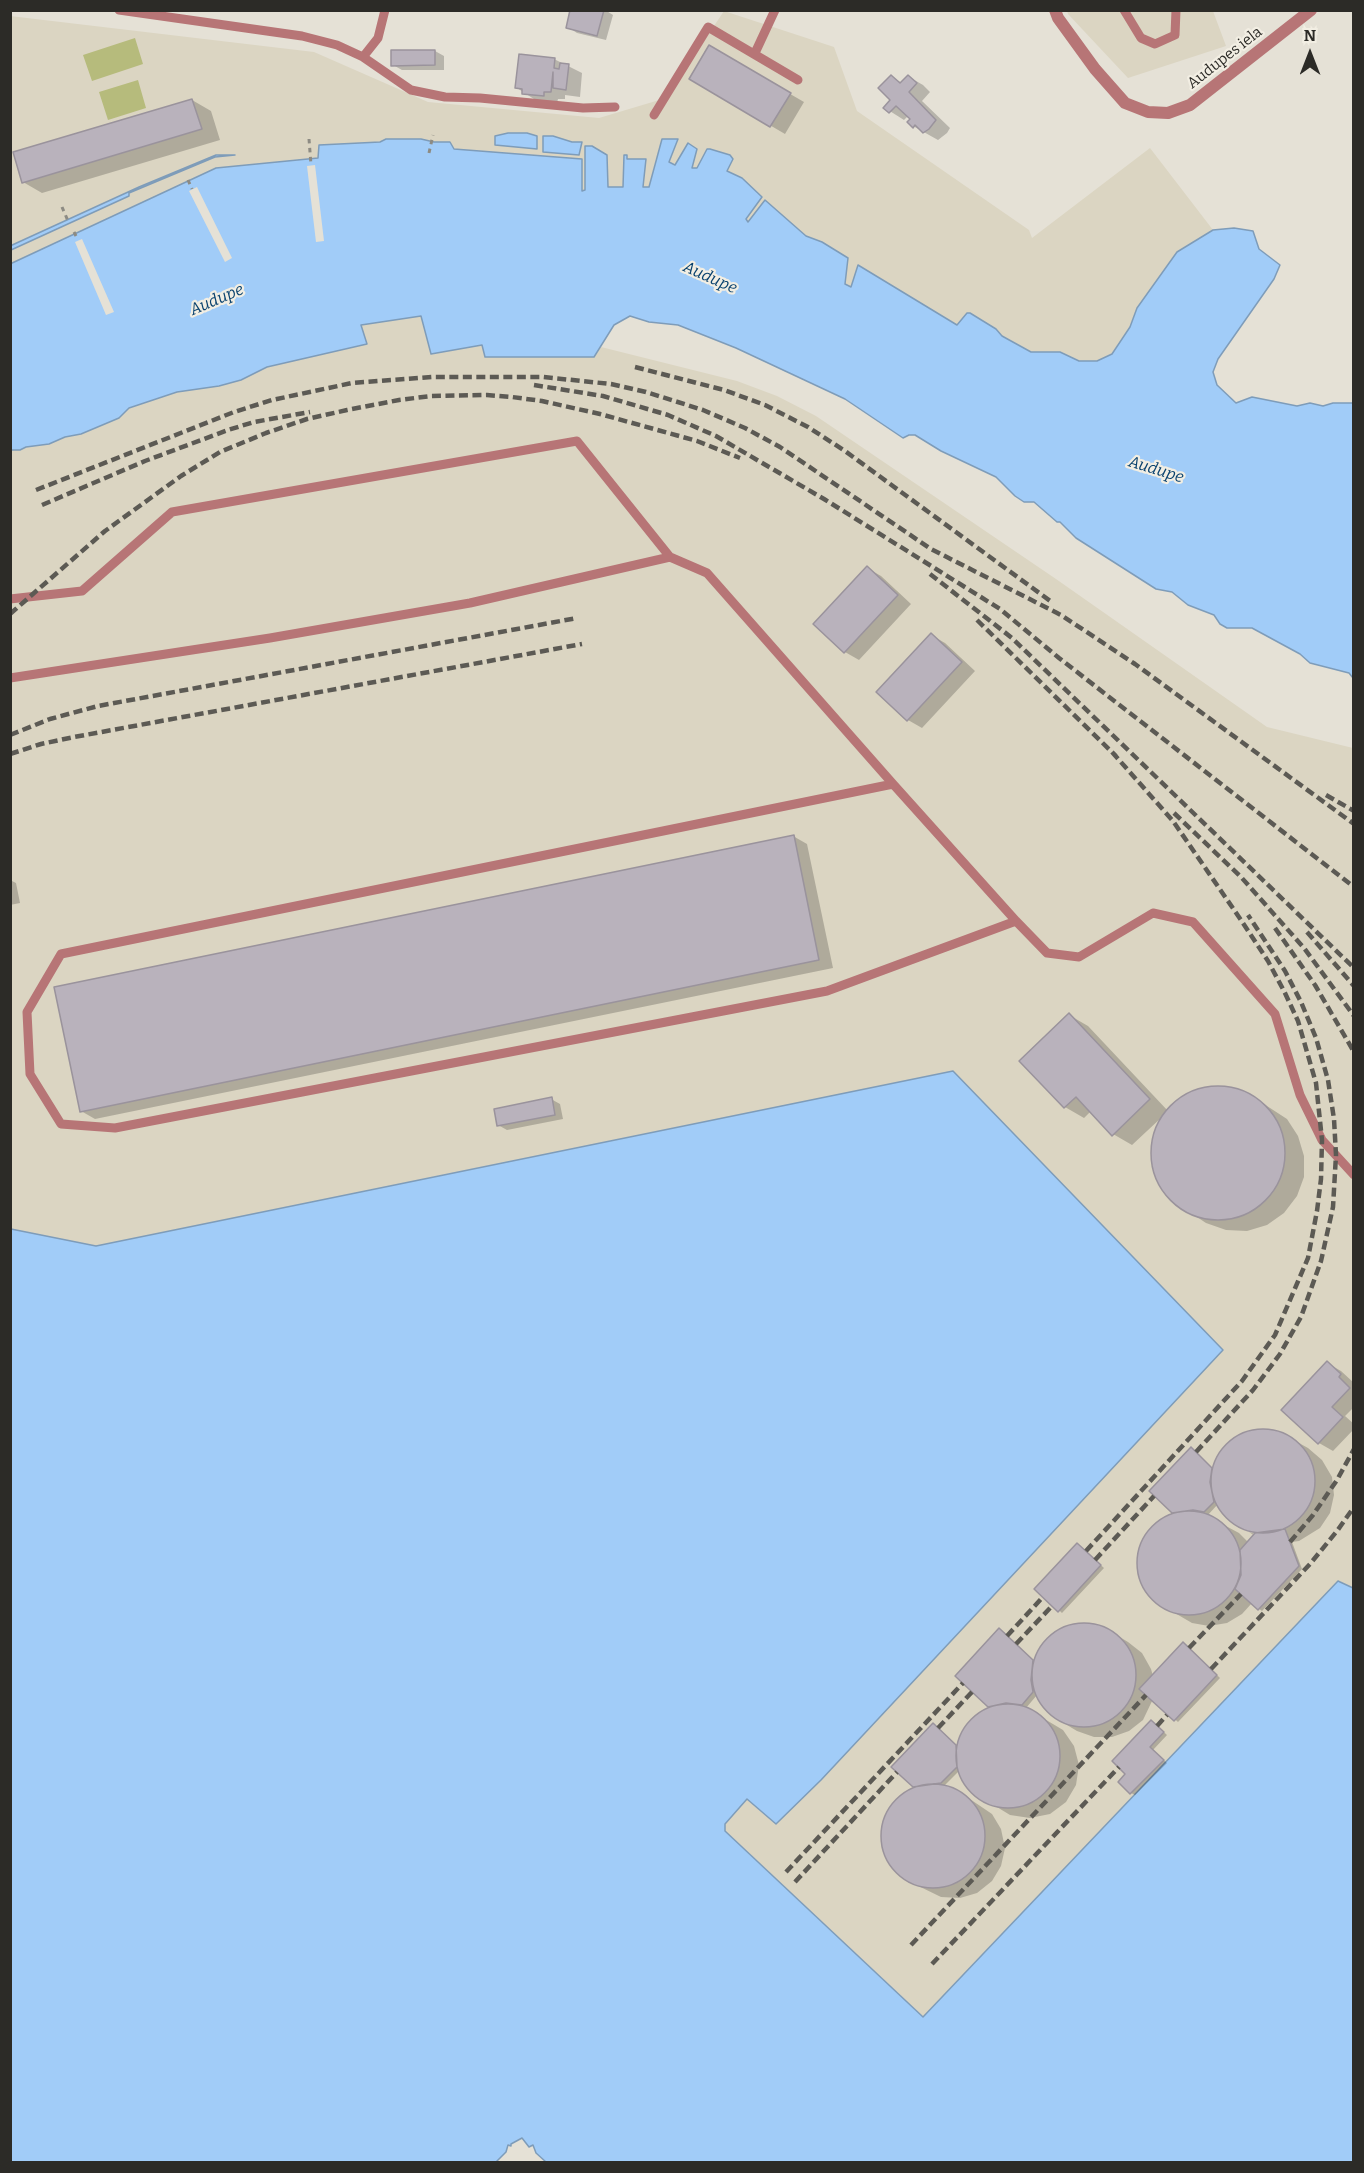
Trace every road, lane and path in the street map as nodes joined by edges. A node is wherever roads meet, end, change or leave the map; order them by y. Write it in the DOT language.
graph roads {
  1 [pos="119,10"];
  2 [pos="385,10"];
  3 [pos="775,10"];
  4 [pos="1055,10"];
  5 [pos="1124,10"];
  6 [pos="1176,10"];
  7 [pos="1311,10"];
  8 [pos="755,53"];
  9 [pos="363,57"];
  10 [pos="798,80"];
  11 [pos="615,107"];
  12 [pos="654,115"];
  13 [pos="434,135"];
  14 [pos="309,139"];
  15 [pos="429,153"];
  16 [pos="311,165"];
  17 [pos="188,180"];
  18 [pos="192,189"];
  19 [pos="62,207"];
  20 [pos="68,221"];
  21 [pos="74,232"];
  22 [pos="78,240"];
  23 [pos="670,557"];
  24 [pos="10,599"];
  25 [pos="10,678"];
  26 [pos="893,784"];
  27 [pos="1016,921"];
  28 [pos="1353,1175"];
  1 -- 9 [label="lane"];
  2 -- 9 [label="lane"];
  3 -- 8 [label="lane"];
  4 -- 7 [label="street, Audupes iela"];
  5 -- 6 [label="lane"];
  8 -- 10 [label="lane"];
  8 -- 12 [label="lane"];
  9 -- 11 [label="lane"];
  13 -- 15 [label="path"];
  14 -- 16 [label="path"];
  17 -- 18 [label="path"];
  19 -- 20 [label="path"];
  21 -- 22 [label="path"];
  23 -- 24 [label="lane"];
  23 -- 25 [label="lane"];
  23 -- 26 [label="lane"];
  26 -- 27 [label="lane"];
  26 -- 27 [label="lane"];
  27 -- 28 [label="lane"];
}
